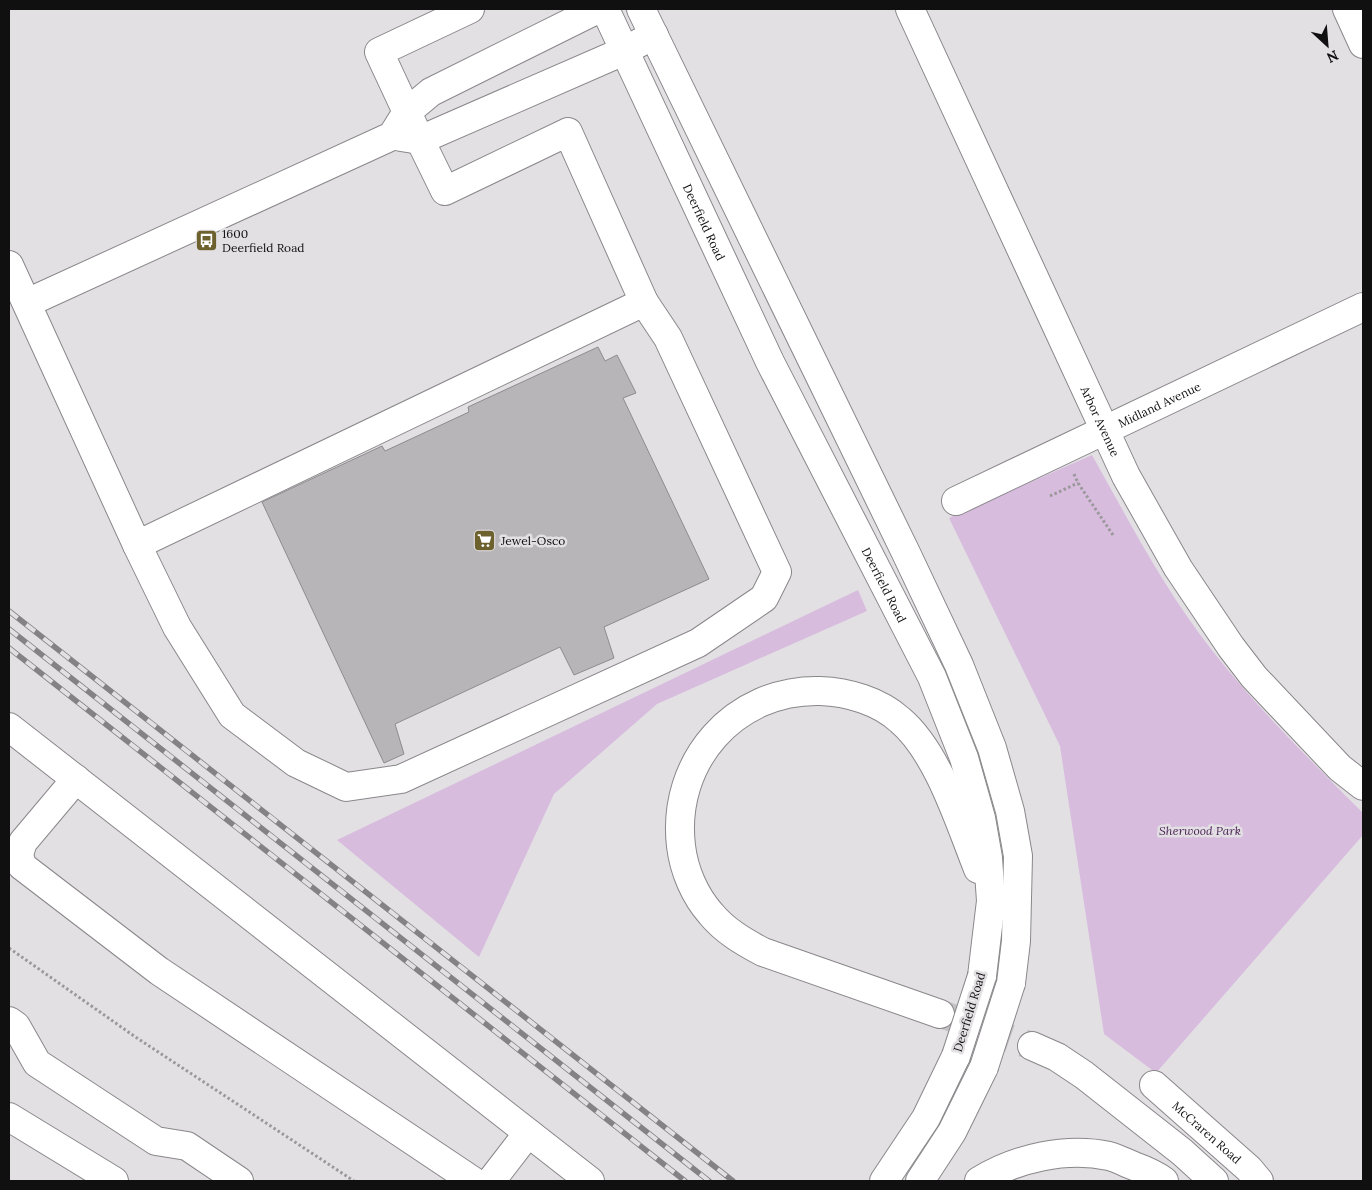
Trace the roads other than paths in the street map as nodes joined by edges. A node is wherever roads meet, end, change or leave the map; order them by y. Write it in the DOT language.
graph roads {
  1 [pos="470,9"];
  2 [pos="598,9"];
  3 [pos="605,9"];
  4 [pos="641,9"];
  5 [pos="910,9"];
  6 [pos="1347,9"];
  7 [pos="654,35"];
  8 [pos="1363,44"];
  9 [pos="624,51"];
  10 [pos="407,112"];
  11 [pos="392,136"];
  12 [pos="420,140"];
  13 [pos="9,265"];
  14 [pos="644,302"];
  15 [pos="27,303"];
  16 [pos="1363,307"];
  17 [pos="1106,430"];
  18 [pos="956,501"];
  19 [pos="890,520"];
  20 [pos="859,533"];
  21 [pos="137,545"];
  22 [pos="9,727"];
  23 [pos="76,779"];
  24 [pos="1363,786"];
  25 [pos="991,901"];
  26 [pos="940,1014"];
  27 [pos="9,1021"];
  28 [pos="1032,1046"];
  29 [pos="1154,1085"];
  30 [pos="9,1116"];
  31 [pos="528,1133"];
  32 [pos="114,1181"];
  33 [pos="239,1181"];
  34 [pos="473,1181"];
  35 [pos="491,1181"];
  36 [pos="590,1181"];
  37 [pos="884,1181"];
  38 [pos="920,1181"];
  39 [pos="979,1181"];
  40 [pos="1164,1181"];
  41 [pos="1214,1181"];
  42 [pos="1259,1181"];
  1 -- 10 [label="main road"];
  2 -- 10 [label="main road"];
  3 -- 9 [label="main road, Deerfield Road"];
  4 -- 7 [label="main road"];
  5 -- 17 [label="main road, Arbor Avenue"];
  6 -- 8 [label="main road"];
  7 -- 9 [label="main road"];
  7 -- 19 [label="main road"];
  9 -- 12 [label="main road"];
  9 -- 20 [label="main road, Deerfield Road"];
  10 -- 11 [label="main road"];
  10 -- 12 [label="main road"];
  11 -- 12 [label="main road"];
  11 -- 15 [label="main road"];
  12 -- 14 [label="main road"];
  13 -- 15 [label="main road"];
  14 -- 21 [label="main road"];
  14 -- 21 [label="main road"];
  15 -- 21 [label="main road"];
  16 -- 17 [label="main road, Midland Avenue"];
  17 -- 18 [label="main road, Midland Avenue"];
  17 -- 24 [label="main road, Arbor Avenue"];
  19 -- 20 [label="main road"];
  19 -- 38 [label="main road, bridge"];
  20 -- 25 [label="main road, Deerfield Road"];
  22 -- 23 [label="main road"];
  23 -- 31 [label="main road"];
  23 -- 34 [label="main road"];
  25 -- 26 [label="main road"];
  25 -- 37 [label="main road, Deerfield Road, bridge"];
  27 -- 33 [label="main road"];
  28 -- 41 [label="main road"];
  29 -- 42 [label="main road, McCraren Road"];
  30 -- 32 [label="main road"];
  31 -- 35 [label="main road"];
  31 -- 36 [label="main road"];
  39 -- 40 [label="main road"];
}
